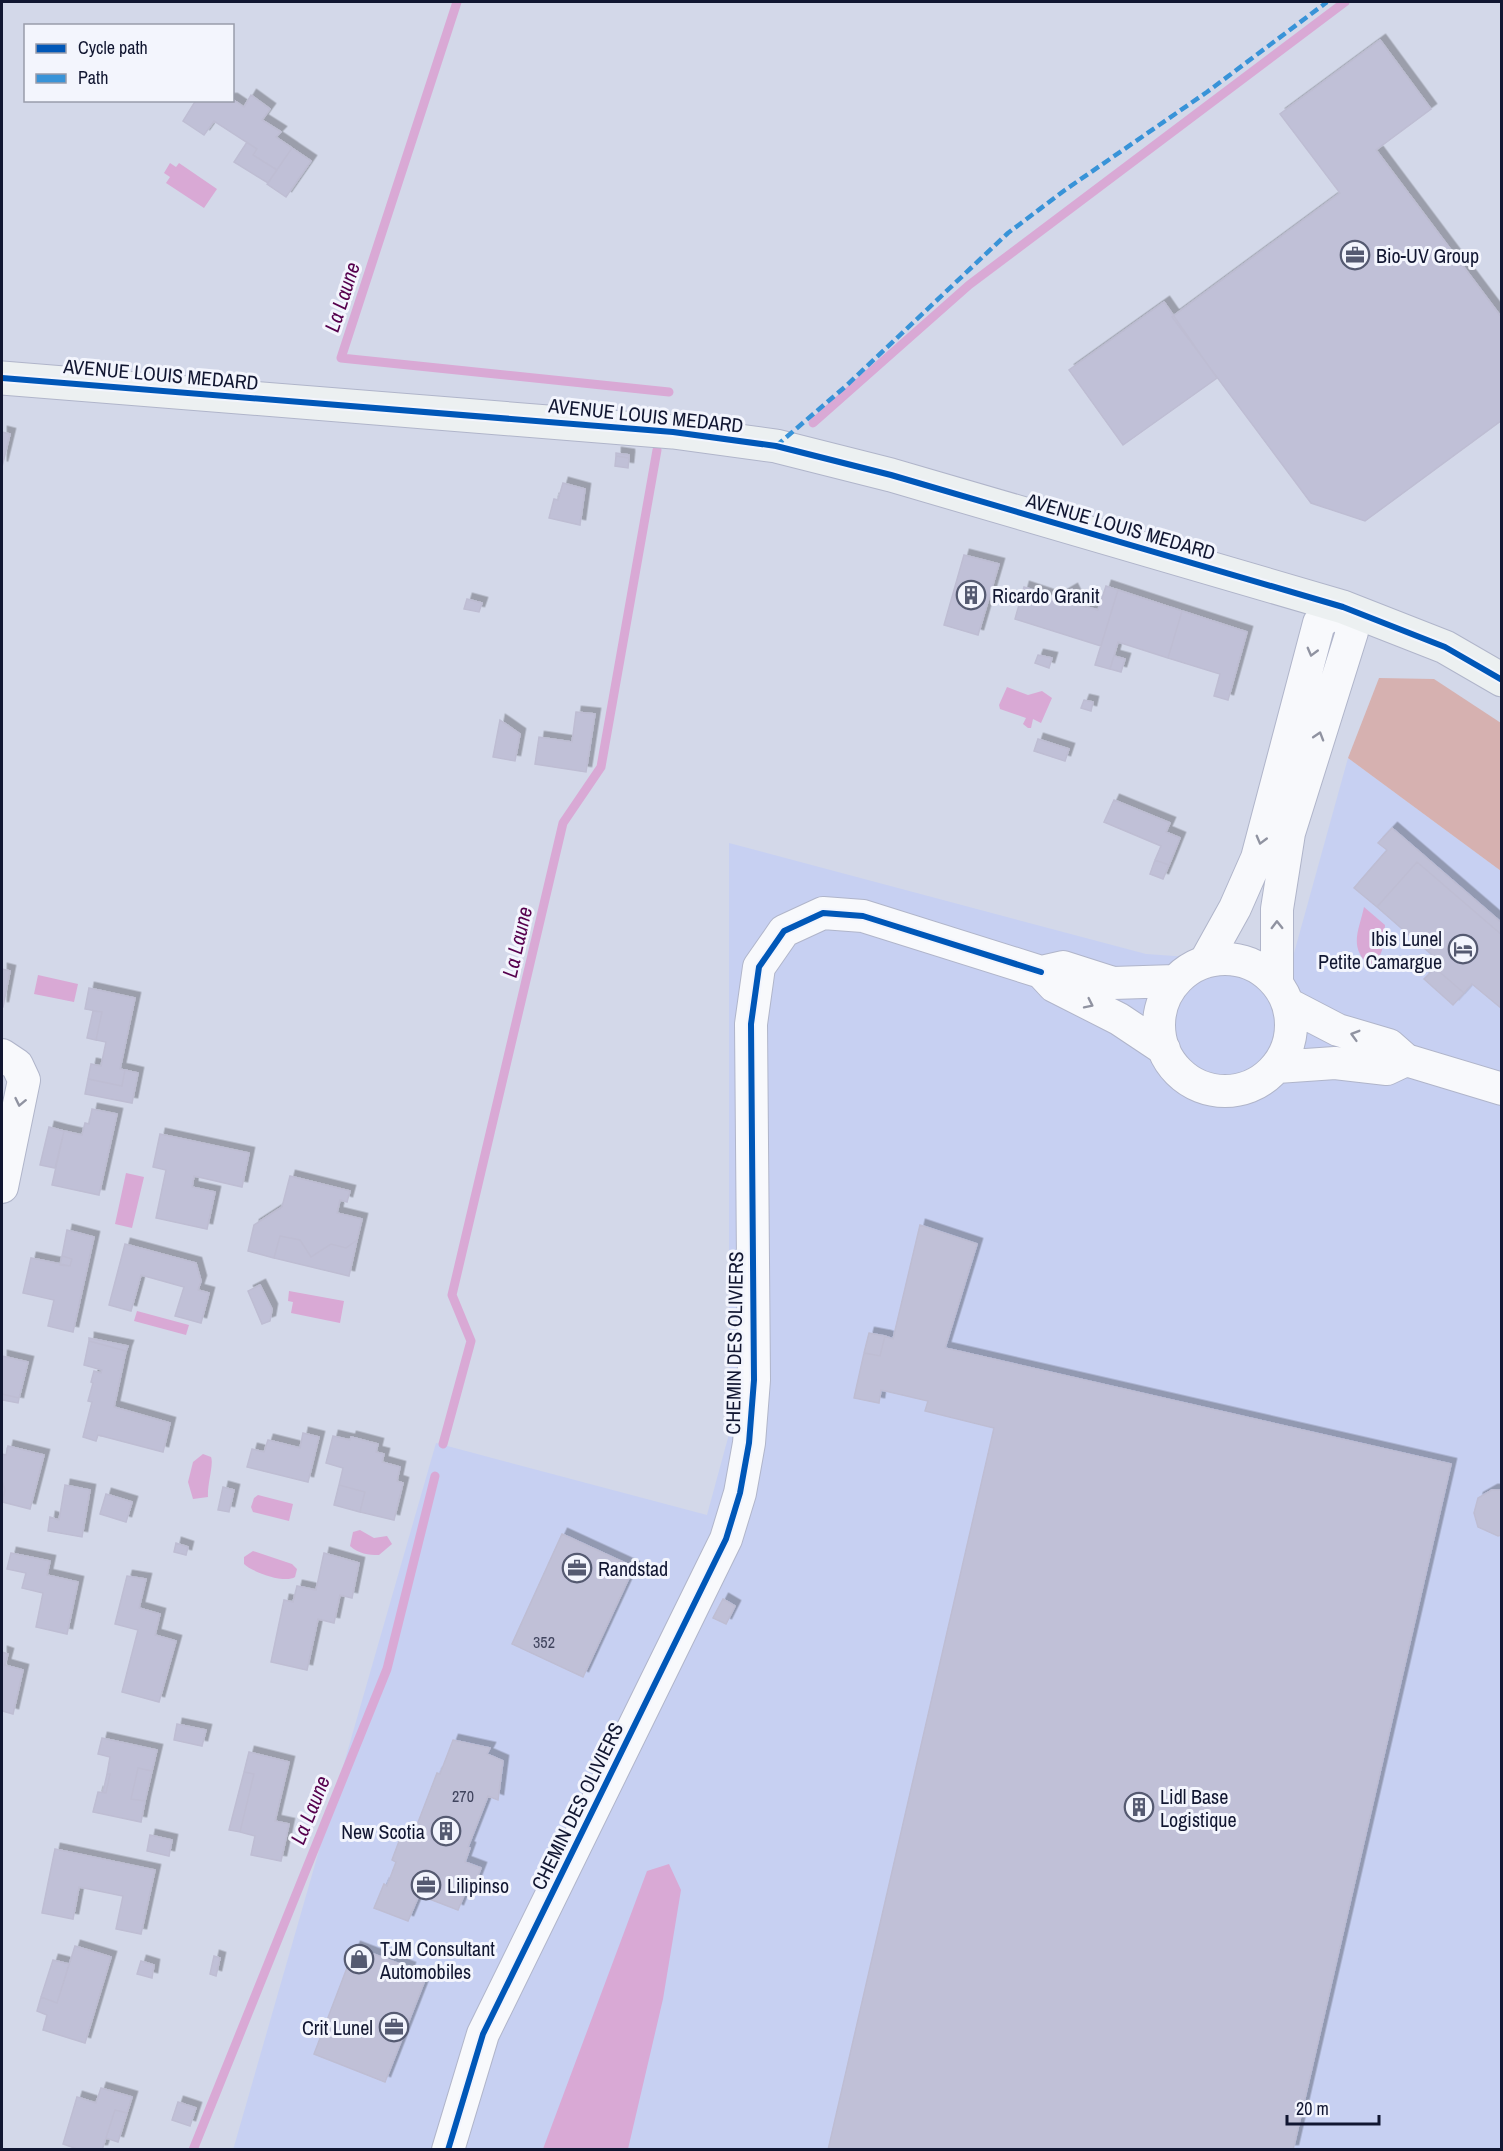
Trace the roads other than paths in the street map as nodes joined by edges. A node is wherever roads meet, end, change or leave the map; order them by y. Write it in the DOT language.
graph roads {
  1 [pos="2,378"];
  2 [pos="1343,607"];
  3 [pos="1502,680"];
  4 [pos="1205,962"];
  5 [pos="1041,972"];
  6 [pos="1175,981"];
  7 [pos="1283,993"];
  8 [pos="1164,1049"];
  9 [pos="2,1055"];
  10 [pos="1406,1060"];
  11 [pos="1277,1066"];
  12 [pos="1502,1089"];
  13 [pos="2,1187"];
  14 [pos="448,2150"];
  1 -- 2 [label="street, AVENUE LOUIS MEDARD"];
  2 -- 3 [label="street, AVENUE LOUIS MEDARD"];
  2 -- 4 [label="street, one-way"];
  7 -- 2 [label="street, one-way"];
  4 -- 6 [label="street"];
  4 -- 7 [label="street"];
  5 -- 6 [label="street, CHEMIN DES OLIVIERS"];
  5 -- 8 [label="street, CHEMIN DES OLIVIERS, one-way"];
  5 -- 14 [label="street, CHEMIN DES OLIVIERS"];
  6 -- 8 [label="street"];
  10 -- 7 [label="street, one-way"];
  7 -- 11 [label="street"];
  8 -- 11 [label="street"];
  9 -- 13 [label="street, one-way"];
  10 -- 11 [label="street"];
  10 -- 12 [label="street"];
}
